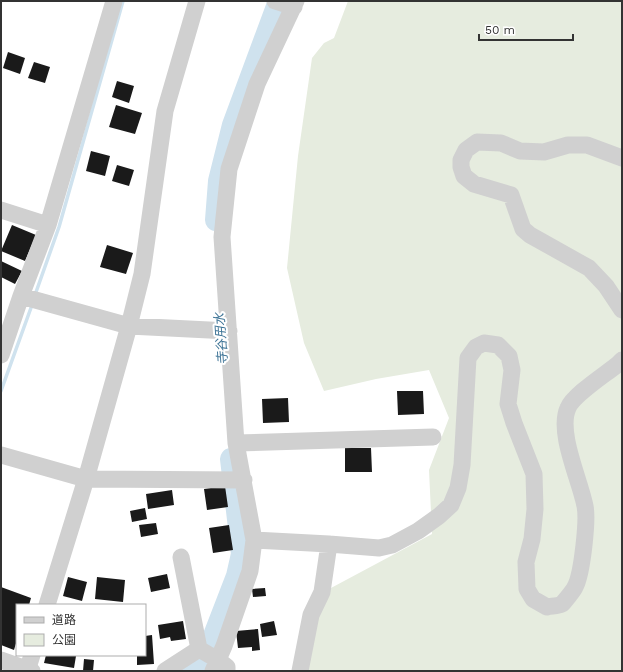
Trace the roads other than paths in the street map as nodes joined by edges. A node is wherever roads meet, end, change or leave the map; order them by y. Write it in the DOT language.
graph roads {
  1 [pos="114,1"];
  2 [pos="197,1"];
  3 [pos="275,1"];
  4 [pos="295,4"];
  5 [pos="622,158"];
  6 [pos="1,210"];
  7 [pos="48,225"];
  8 [pos="21,296"];
  9 [pos="622,310"];
  10 [pos="129,326"];
  11 [pos="229,331"];
  12 [pos="1,355"];
  13 [pos="622,360"];
  14 [pos="433,437"];
  15 [pos="236,443"];
  16 [pos="1,455"];
  17 [pos="86,479"];
  18 [pos="244,480"];
  19 [pos="254,540"];
  20 [pos="329,544"];
  21 [pos="182,557"];
  22 [pos="47,604"];
  23 [pos="199,648"];
  24 [pos="1,660"];
  25 [pos="30,667"];
  26 [pos="219,667"];
  27 [pos="165,671"];
  28 [pos="300,671"];
  1 -- 7 [label="street"];
  2 -- 10 [label="street"];
  3 -- 4 [label="street"];
  4 -- 11 [label="street"];
  5 -- 9 [label="street"];
  6 -- 7 [label="street"];
  7 -- 8 [label="street"];
  8 -- 10 [label="street"];
  8 -- 12 [label="street"];
  10 -- 11 [label="street"];
  10 -- 17 [label="street"];
  11 -- 15 [label="street"];
  13 -- 20 [label="street"];
  14 -- 15 [label="street"];
  15 -- 18 [label="street"];
  16 -- 17 [label="street"];
  17 -- 18 [label="street"];
  17 -- 22 [label="street"];
  18 -- 19 [label="street"];
  19 -- 20 [label="street"];
  19 -- 26 [label="street"];
  20 -- 28 [label="street"];
  21 -- 23 [label="street"];
  23 -- 26 [label="street"];
  23 -- 27 [label="street"];
  24 -- 25 [label="street"];
}
